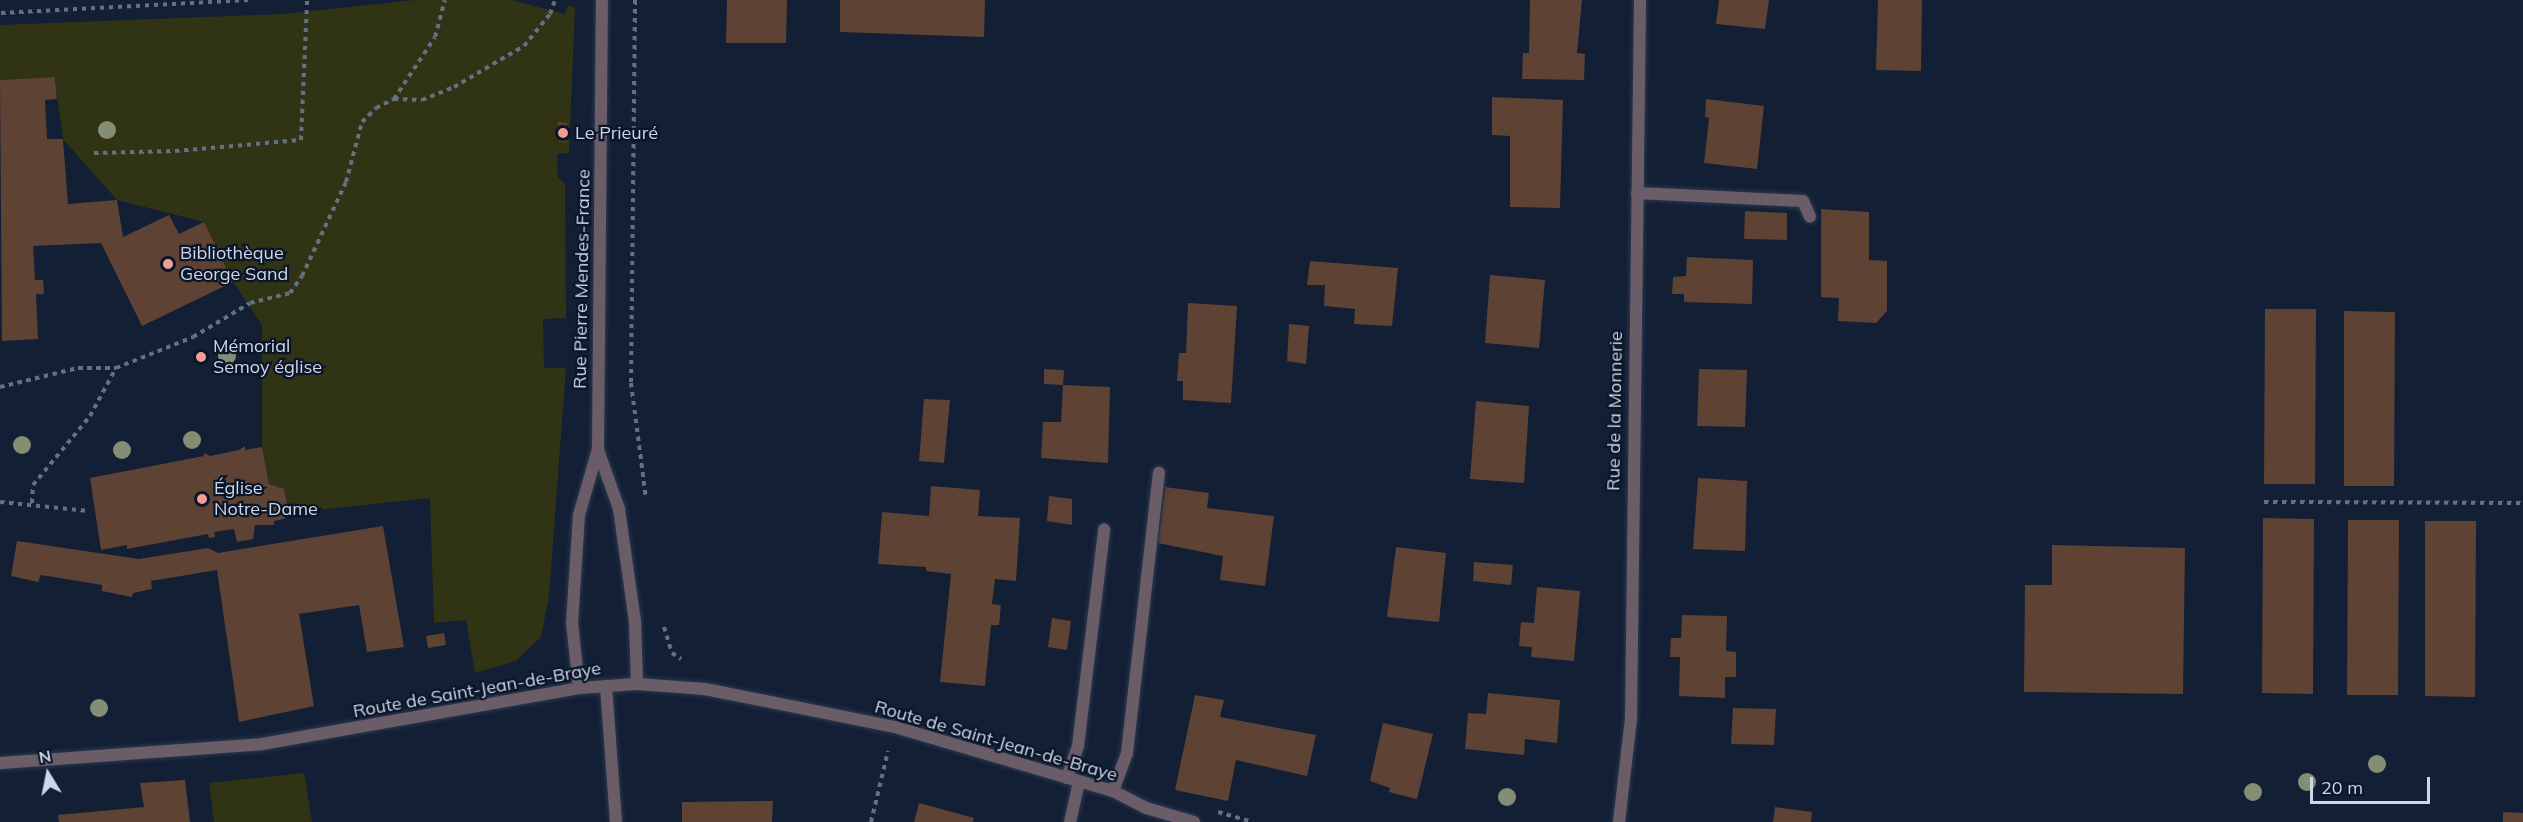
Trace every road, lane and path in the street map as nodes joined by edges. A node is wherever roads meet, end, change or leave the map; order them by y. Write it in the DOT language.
graph roads {
  1 [pos="249,0"];
  2 [pos="307,0"];
  3 [pos="445,0"];
  4 [pos="555,0"];
  5 [pos="602,0"];
  6 [pos="635,0"];
  7 [pos="1640,0"];
  8 [pos="2,13"];
  9 [pos="394,99"];
  10 [pos="94,153"];
  11 [pos="1637,193"];
  12 [pos="1810,217"];
  13 [pos="116,368"];
  14 [pos="1,385"];
  15 [pos="598,449"];
  16 [pos="1159,473"];
  17 [pos="647,501"];
  18 [pos="0,502"];
  19 [pos="2264,502"];
  20 [pos="32,503"];
  21 [pos="2523,503"];
  22 [pos="89,511"];
  23 [pos="1104,530"];
  24 [pos="662,620"];
  25 [pos="684,662"];
  26 [pos="637,684"];
  27 [pos="606,686"];
  28 [pos="579,688"];
  29 [pos="896,727"];
  30 [pos="0,764"];
  31 [pos="1073,780"];
  32 [pos="1113,790"];
  33 [pos="1206,808"];
  34 [pos="616,822"];
  35 [pos="871,822"];
  36 [pos="1070,822"];
  37 [pos="1194,822"];
  38 [pos="1252,822"];
  39 [pos="1619,822"];
  1 -- 8 [label="path"];
  2 -- 10 [label="path"];
  3 -- 9 [label="path"];
  4 -- 9 [label="path"];
  5 -- 15 [label="street, Rue Pierre Mendes-France"];
  6 -- 17 [label="path"];
  7 -- 11 [label="street, Rue de la Monnerie"];
  9 -- 13 [label="path"];
  11 -- 12 [label="street"];
  11 -- 39 [label="street, Rue de la Monnerie"];
  13 -- 14 [label="path"];
  13 -- 20 [label="path"];
  15 -- 26 [label="street, Rue Pierre Mendes-France"];
  15 -- 28 [label="street, Rue Pierre Mendes-France"];
  16 -- 32 [label="street"];
  18 -- 20 [label="path"];
  19 -- 21 [label="path"];
  20 -- 22 [label="path"];
  23 -- 31 [label="street"];
  24 -- 25 [label="path"];
  26 -- 27 [label="street, Route de Saint-Jean-de-Braye"];
  26 -- 29 [label="street, Route de Saint-Jean-de-Braye"];
  27 -- 28 [label="street, Route de Saint-Jean-de-Braye"];
  27 -- 34 [label="street"];
  28 -- 30 [label="street, Route de Saint-Jean-de-Braye"];
  29 -- 31 [label="street, Route de Saint-Jean-de-Braye"];
  29 -- 35 [label="path"];
  31 -- 32 [label="street, Route de Saint-Jean-de-Braye"];
  31 -- 36 [label="street"];
  32 -- 37 [label="street, Route de Saint-Jean-de-Braye"];
  33 -- 38 [label="path"];
}
